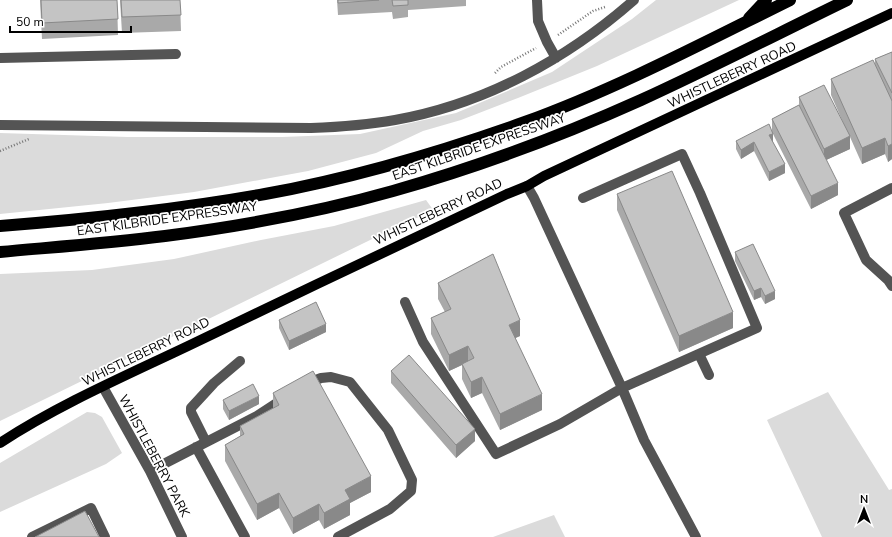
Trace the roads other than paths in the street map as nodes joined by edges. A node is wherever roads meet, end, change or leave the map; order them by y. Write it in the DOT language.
graph roads {
  1 [pos="537,0"];
  2 [pos="634,0"];
  3 [pos="766,0"];
  4 [pos="790,0"];
  5 [pos="847,0"];
  6 [pos="892,13"];
  7 [pos="745,22"];
  8 [pos="176,54"];
  9 [pos="0,58"];
  10 [pos="556,58"];
  11 [pos="0,125"];
  12 [pos="527,186"];
  13 [pos="892,188"];
  14 [pos="583,198"];
  15 [pos="0,226"];
  16 [pos="0,252"];
  17 [pos="892,286"];
  18 [pos="405,302"];
  19 [pos="699,354"];
  20 [pos="240,361"];
  21 [pos="709,375"];
  22 [pos="103,387"];
  23 [pos="622,388"];
  24 [pos="0,443"];
  25 [pos="201,445"];
  26 [pos="150,471"];
  27 [pos="32,537"];
  28 [pos="105,537"];
  29 [pos="182,537"];
  30 [pos="245,537"];
  31 [pos="338,537"];
  32 [pos="696,537"];
  1 -- 10 [label="street"];
  2 -- 10 [label="street"];
  3 -- 7 [label="highway"];
  4 -- 7 [label="highway, EAST KILBRIDE EXPRESSWAY"];
  5 -- 16 [label="highway, EAST KILBRIDE EXPRESSWAY"];
  6 -- 12 [label="main road, WHISTLEBERRY ROAD"];
  7 -- 15 [label="highway, EAST KILBRIDE EXPRESSWAY"];
  8 -- 9 [label="street"];
  10 -- 11 [label="street"];
  12 -- 22 [label="main road, WHISTLEBERRY ROAD"];
  12 -- 23 [label="street"];
  13 -- 17 [label="street"];
  14 -- 19 [label="street"];
  18 -- 23 [label="street"];
  19 -- 21 [label="street"];
  19 -- 23 [label="street"];
  20 -- 25 [label="street"];
  22 -- 24 [label="main road, WHISTLEBERRY ROAD"];
  22 -- 26 [label="street, WHISTLEBERRY PARK"];
  23 -- 32 [label="street"];
  25 -- 26 [label="street"];
  25 -- 30 [label="street"];
  25 -- 31 [label="street"];
  26 -- 29 [label="street, WHISTLEBERRY PARK"];
  27 -- 28 [label="street"];
}
